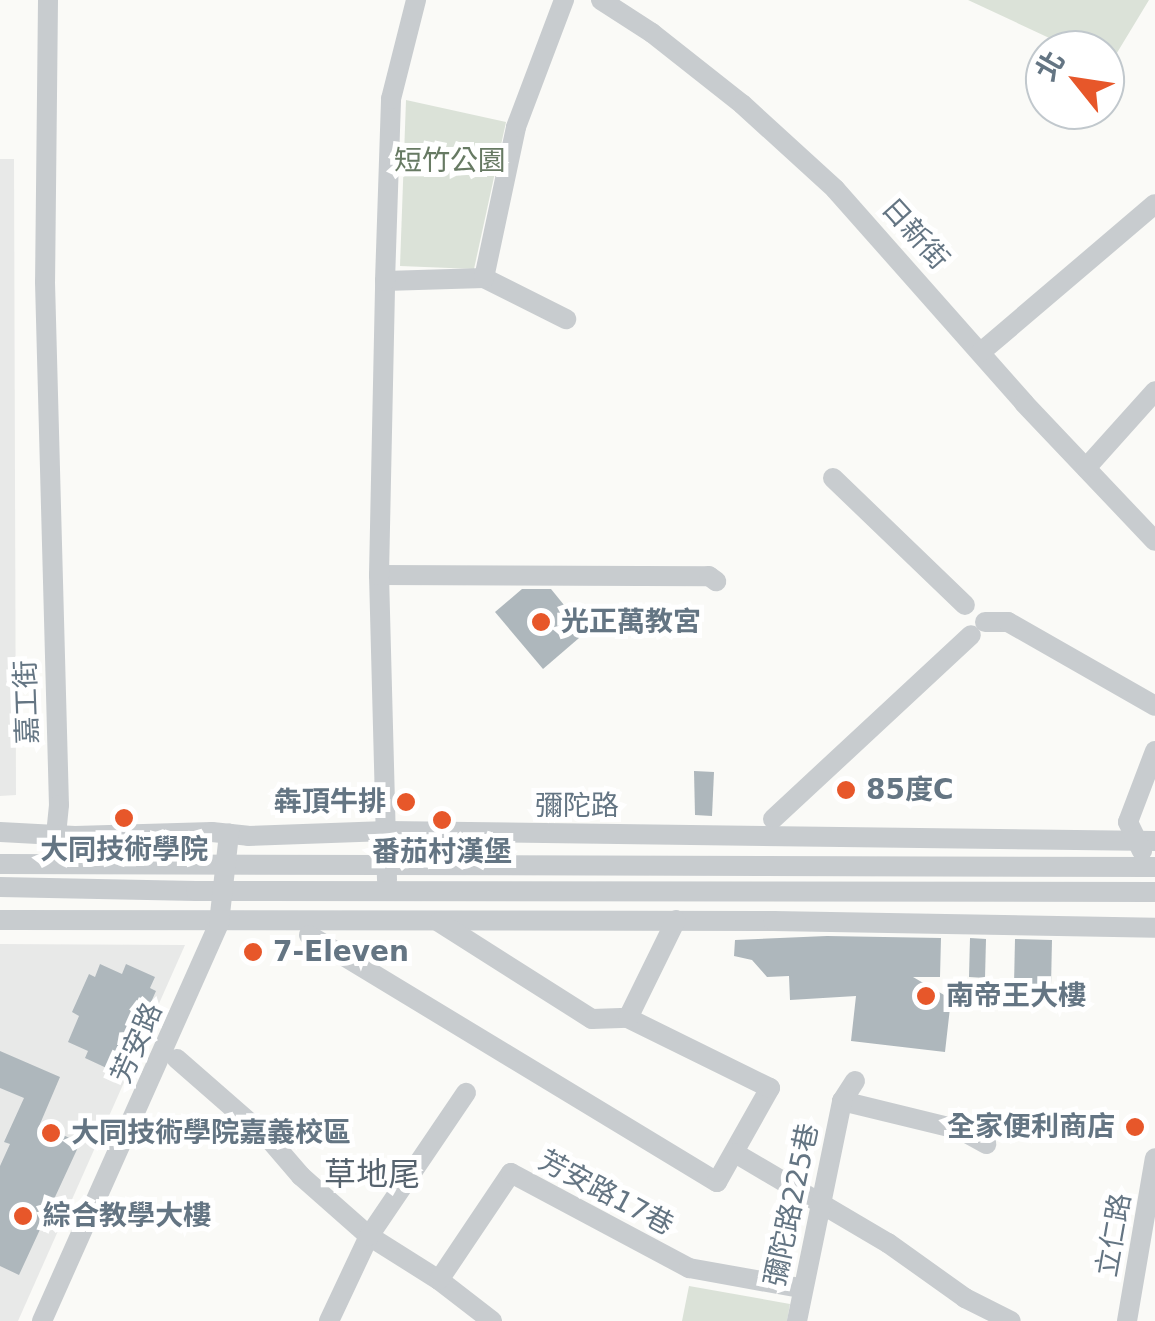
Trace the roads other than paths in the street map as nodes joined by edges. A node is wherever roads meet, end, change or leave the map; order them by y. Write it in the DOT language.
graph roads {
  1 [pos="48,0"];
  2 [pos="416,0"];
  3 [pos="564,0"];
  4 [pos="601,0"];
  5 [pos="1155,204"];
  6 [pos="484,278"];
  7 [pos="384,280"];
  8 [pos="566,320"];
  9 [pos="981,352"];
  10 [pos="1155,391"];
  11 [pos="1086,468"];
  12 [pos="833,478"];
  13 [pos="1155,541"];
  14 [pos="379,575"];
  15 [pos="716,581"];
  16 [pos="965,604"];
  17 [pos="1155,706"];
  18 [pos="1155,750"];
  19 [pos="773,819"];
  20 [pos="387,831"];
  21 [pos="0,832"];
  22 [pos="229,834"];
  23 [pos="56,835"];
  24 [pos="1146,840"];
  25 [pos="52,862"];
  26 [pos="0,864"];
  27 [pos="225,866"];
  28 [pos="387,866"];
  29 [pos="1153,871"];
  30 [pos="0,886"];
  31 [pos="46,888"];
  32 [pos="224,890"];
  33 [pos="387,891"];
  34 [pos="1155,892"];
  35 [pos="0,920"];
  36 [pos="371,920"];
  37 [pos="676,920"];
  38 [pos="39,921"];
  39 [pos="220,922"];
  40 [pos="439,922"];
  41 [pos="1155,928"];
  42 [pos="309,935"];
  43 [pos="628,1018"];
  44 [pos="177,1059"];
  45 [pos="854,1081"];
  46 [pos="466,1093"];
  47 [pos="842,1101"];
  48 [pos="986,1144"];
  49 [pos="734,1152"];
  50 [pos="1155,1158"];
  51 [pos="819,1201"];
  52 [pos="369,1236"];
  53 [pos="439,1280"];
  54 [pos="800,1288"];
  55 [pos="42,1321"];
  56 [pos="329,1321"];
  57 [pos="492,1321"];
  58 [pos="796,1321"];
  59 [pos="1011,1321"];
  60 [pos="1127,1321"];
  1 -- 23 [label="street, 嘉工街"];
  2 -- 7 [label="street"];
  3 -- 6 [label="street"];
  4 -- 9 [label="street, 日新街"];
  5 -- 9 [label="street"];
  6 -- 7 [label="street"];
  6 -- 8 [label="street"];
  7 -- 14 [label="street"];
  9 -- 11 [label="street, 日新街"];
  10 -- 11 [label="street"];
  11 -- 13 [label="street, 日新街"];
  12 -- 16 [label="street"];
  14 -- 15 [label="street"];
  14 -- 20 [label="street"];
  17 -- 19 [label="street"];
  18 -- 24 [label="street"];
  20 -- 22 [label="street, 彌陀路"];
  20 -- 24 [label="street, 彌陀路"];
  20 -- 28 [label="street"];
  21 -- 23 [label="street, 彌陀路"];
  22 -- 23 [label="street, 彌陀路"];
  22 -- 27 [label="street, 芳安路"];
  23 -- 25 [label="street, 嘉工街"];
  24 -- 29 [label="street"];
  25 -- 26 [label="street, 彌陀路"];
  25 -- 27 [label="street, 彌陀路"];
  25 -- 31 [label="street, 嘉工街"];
  27 -- 28 [label="street, 彌陀路"];
  27 -- 32 [label="street, 芳安路"];
  28 -- 29 [label="street, 彌陀路"];
  28 -- 33 [label="street"];
  30 -- 31 [label="street"];
  31 -- 32 [label="street"];
  31 -- 38 [label="street, 嘉工街"];
  32 -- 33 [label="street"];
  32 -- 39 [label="street, 芳安路"];
  33 -- 34 [label="street"];
  33 -- 36 [label="street"];
  35 -- 38 [label="street"];
  36 -- 39 [label="street"];
  36 -- 40 [label="street"];
  37 -- 40 [label="street"];
  37 -- 41 [label="street"];
  37 -- 43 [label="street"];
  38 -- 39 [label="street"];
  39 -- 55 [label="street, 芳安路"];
  40 -- 43 [label="street"];
  42 -- 49 [label="street"];
  43 -- 49 [label="street"];
  44 -- 52 [label="street"];
  45 -- 47 [label="street, 彌陀路225巷"];
  46 -- 52 [label="street"];
  47 -- 48 [label="street"];
  47 -- 51 [label="street, 彌陀路225巷"];
  49 -- 51 [label="street"];
  50 -- 60 [label="street, 立仁路"];
  51 -- 54 [label="street, 彌陀路225巷"];
  51 -- 59 [label="street"];
  52 -- 53 [label="street"];
  52 -- 56 [label="street"];
  53 -- 54 [label="street, 芳安路17巷"];
  53 -- 57 [label="street"];
  54 -- 58 [label="street, 彌陀路225巷"];
}
